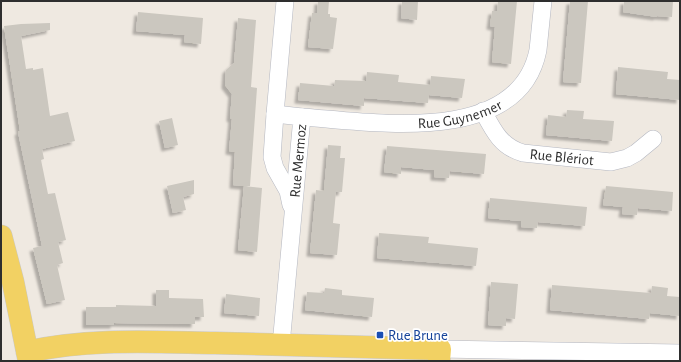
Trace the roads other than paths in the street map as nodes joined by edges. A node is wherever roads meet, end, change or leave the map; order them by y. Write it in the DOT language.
graph roads {
  1 [pos="285,1"];
  2 [pos="543,1"];
  3 [pos="483,111"];
  4 [pos="275,114"];
  5 [pos="302,117"];
  6 [pos="653,139"];
  7 [pos="293,215"];
  8 [pos="1,236"];
  9 [pos="281,345"];
  10 [pos="680,352"];
  11 [pos="439,355"];
  12 [pos="28,356"];
  1 -- 4 [label="street, Rue Mermoz"];
  2 -- 3 [label="street, Rue Guynemer"];
  3 -- 5 [label="street, Rue Guynemer"];
  3 -- 6 [label="street, Rue Blériot"];
  4 -- 5 [label="street, Rue Mermoz"];
  4 -- 7 [label="street"];
  5 -- 7 [label="street, Rue Mermoz"];
  7 -- 9 [label="street, Rue Mermoz"];
  8 -- 12 [label="main road"];
  9 -- 11 [label="main road"];
  9 -- 12 [label="main road"];
  10 -- 11 [label="street"];
}
